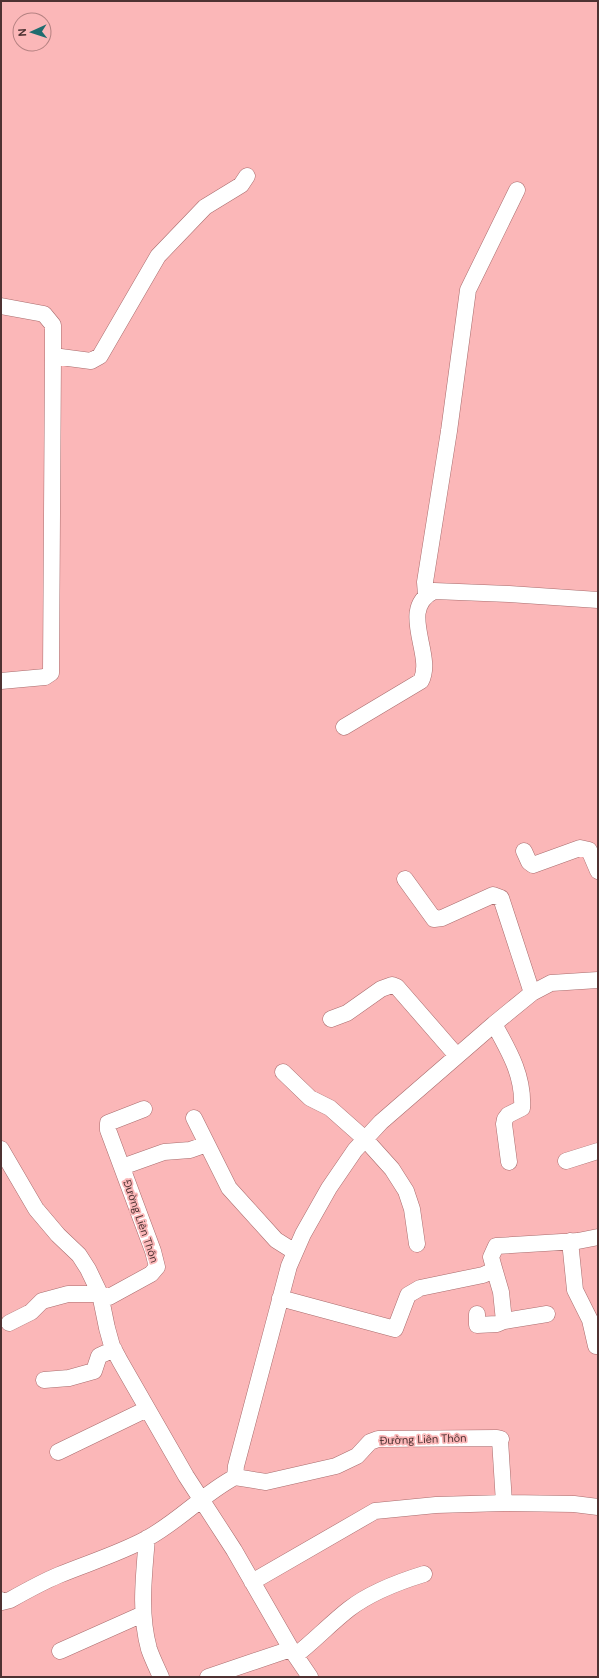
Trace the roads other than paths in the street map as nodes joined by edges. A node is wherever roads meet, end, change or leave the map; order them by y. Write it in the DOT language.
graph roads {
  1 [pos="247,176"];
  2 [pos="518,190"];
  3 [pos="1,306"];
  4 [pos="53,356"];
  5 [pos="426,595"];
  6 [pos="598,600"];
  7 [pos="1,681"];
  8 [pos="344,727"];
  9 [pos="524,852"];
  10 [pos="598,872"];
  11 [pos="405,879"];
  12 [pos="598,980"];
  13 [pos="532,993"];
  14 [pos="331,1019"];
  15 [pos="494,1024"];
  16 [pos="457,1056"];
  17 [pos="283,1072"];
  18 [pos="144,1109"];
  19 [pos="194,1118"];
  20 [pos="365,1139"];
  21 [pos="207,1144"];
  22 [pos="1,1149"];
  23 [pos="598,1151"];
  24 [pos="566,1161"];
  25 [pos="510,1162"];
  26 [pos="122,1167"];
  27 [pos="598,1237"];
  28 [pos="570,1241"];
  29 [pos="417,1244"];
  30 [pos="295,1252"];
  31 [pos="494,1268"];
  32 [pos="100,1294"];
  33 [pos="280,1298"];
  34 [pos="477,1314"];
  35 [pos="546,1314"];
  36 [pos="504,1321"];
  37 [pos="9,1323"];
  38 [pos="596,1346"];
  39 [pos="114,1349"];
  40 [pos="44,1380"];
  41 [pos="147,1409"];
  42 [pos="58,1452"];
  43 [pos="235,1477"];
  44 [pos="202,1500"];
  45 [pos="504,1503"];
  46 [pos="598,1507"];
  47 [pos="147,1538"];
  48 [pos="424,1574"];
  49 [pos="252,1582"];
  50 [pos="2,1602"];
  51 [pos="143,1614"];
  52 [pos="60,1651"];
  53 [pos="294,1652"];
  54 [pos="161,1677"];
  55 [pos="208,1677"];
  56 [pos="310,1677"];
  1 -- 4 [label="street"];
  2 -- 5 [label="street"];
  3 -- 4 [label="street"];
  4 -- 7 [label="street"];
  5 -- 6 [label="street"];
  5 -- 8 [label="street"];
  9 -- 10 [label="street"];
  11 -- 13 [label="street"];
  12 -- 13 [label="street"];
  13 -- 15 [label="street"];
  14 -- 16 [label="street"];
  15 -- 16 [label="street"];
  15 -- 25 [label="street"];
  16 -- 20 [label="street"];
  17 -- 20 [label="street"];
  18 -- 26 [label="street, Đường Liên Thôn"];
  19 -- 21 [label="street"];
  20 -- 29 [label="street"];
  20 -- 30 [label="street"];
  21 -- 26 [label="street"];
  21 -- 30 [label="street"];
  22 -- 32 [label="street"];
  23 -- 24 [label="street"];
  26 -- 32 [label="street, Đường Liên Thôn"];
  27 -- 28 [label="street"];
  28 -- 31 [label="street"];
  28 -- 38 [label="street"];
  30 -- 33 [label="street"];
  31 -- 33 [label="street"];
  31 -- 36 [label="street"];
  32 -- 37 [label="street, Đường Liên Thôn"];
  32 -- 39 [label="street"];
  33 -- 43 [label="street"];
  34 -- 36 [label="street"];
  35 -- 36 [label="street"];
  39 -- 40 [label="street"];
  39 -- 41 [label="street"];
  41 -- 42 [label="street"];
  41 -- 44 [label="street"];
  43 -- 44 [label="street"];
  43 -- 45 [label="street, Đường Liên Thôn"];
  44 -- 47 [label="street"];
  44 -- 49 [label="street"];
  45 -- 46 [label="street"];
  45 -- 49 [label="street"];
  47 -- 50 [label="street"];
  47 -- 51 [label="street"];
  48 -- 53 [label="street"];
  49 -- 53 [label="street"];
  51 -- 52 [label="street"];
  51 -- 54 [label="street"];
  53 -- 55 [label="street"];
  53 -- 56 [label="street"];
}
